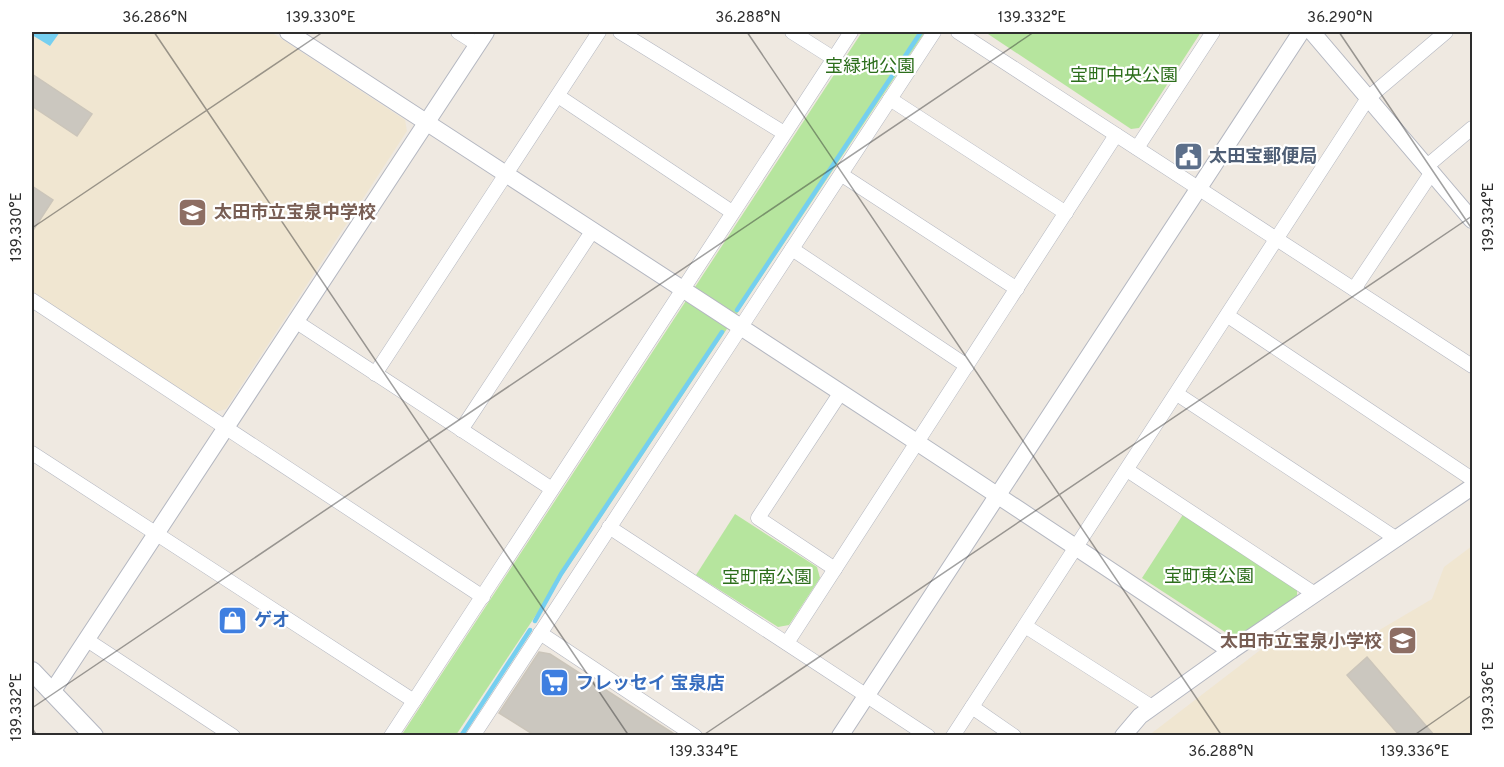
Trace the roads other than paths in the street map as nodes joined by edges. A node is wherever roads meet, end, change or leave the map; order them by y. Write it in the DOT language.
graph roads {
  1 [pos="288,32"];
  2 [pos="458,32"];
  3 [pos="599,32"];
  4 [pos="620,32"];
  5 [pos="792,32"];
  6 [pos="851,32"];
  7 [pos="934,32"];
  8 [pos="958,32"];
  9 [pos="1213,32"];
  10 [pos="1301,32"];
  11 [pos="1312,32"];
  12 [pos="1446,32"];
  13 [pos="481,38"];
  14 [pos="833,58"];
  15 [pos="558,96"];
  16 [pos="1368,98"];
  17 [pos="890,99"];
  18 [pos="426,122"];
  19 [pos="1473,128"];
  20 [pos="784,133"];
  21 [pos="1116,135"];
  22 [pos="1137,148"];
  23 [pos="1429,169"];
  24 [pos="506,174"];
  25 [pos="842,175"];
  26 [pos="1197,186"];
  27 [pos="732,212"];
  28 [pos="1066,213"];
  29 [pos="1473,220"];
  30 [pos="593,230"];
  31 [pos="1278,239"];
  32 [pos="792,249"];
  33 [pos="681,289"];
  34 [pos="1017,289"];
  35 [pos="1354,289"];
  36 [pos="32,300"];
  37 [pos="1228,316"];
  38 [pos="296,321"];
  39 [pos="740,328"];
  40 [pos="967,366"];
  41 [pos="1473,366"];
  42 [pos="375,374"];
  43 [pos="841,392"];
  44 [pos="1177,394"];
  45 [pos="226,427"];
  46 [pos="462,430"];
  47 [pos="918,442"];
  48 [pos="32,453"];
  49 [pos="1127,470"];
  50 [pos="1473,479"];
  51 [pos="1473,488"];
  52 [pos="552,489"];
  53 [pos="998,495"];
  54 [pos="609,527"];
  55 [pos="156,534"];
  56 [pos="1397,538"];
  57 [pos="1077,547"];
  58 [pos="835,569"];
  59 [pos="1315,594"];
  60 [pos="483,597"];
  61 [pos="1025,626"];
  62 [pos="540,633"];
  63 [pos="87,640"];
  64 [pos="787,643"];
  65 [pos="1231,651"];
  66 [pos="32,670"];
  67 [pos="52,692"];
  68 [pos="867,695"];
  69 [pos="414,701"];
  70 [pos="972,707"];
  71 [pos="1152,707"];
  72 [pos="94,735"];
  73 [pos="233,735"];
  74 [pos="392,735"];
  75 [pos="473,735"];
  76 [pos="695,735"];
  77 [pos="840,735"];
  78 [pos="928,735"];
  79 [pos="953,735"];
  80 [pos="1014,735"];
  81 [pos="1123,735"];
  1 -- 18 [label="street"];
  2 -- 13 [label="street"];
  3 -- 15 [label="street"];
  4 -- 20 [label="street"];
  5 -- 14 [label="street"];
  6 -- 14 [label="street"];
  7 -- 17 [label="street"];
  8 -- 21 [label="street"];
  9 -- 22 [label="street"];
  10 -- 26 [label="street"];
  11 -- 16 [label="street"];
  12 -- 16 [label="street"];
  13 -- 18 [label="street"];
  14 -- 20 [label="street"];
  15 -- 24 [label="street"];
  15 -- 27 [label="street"];
  16 -- 23 [label="street"];
  16 -- 31 [label="street"];
  17 -- 25 [label="street"];
  17 -- 28 [label="street"];
  18 -- 24 [label="street"];
  18 -- 38 [label="street"];
  19 -- 23 [label="street"];
  20 -- 27 [label="street"];
  21 -- 22 [label="street"];
  21 -- 28 [label="street"];
  22 -- 26 [label="street"];
  23 -- 29 [label="street"];
  23 -- 35 [label="street"];
  24 -- 30 [label="street"];
  24 -- 42 [label="street"];
  25 -- 32 [label="street"];
  25 -- 34 [label="street"];
  26 -- 31 [label="street"];
  26 -- 53 [label="street"];
  27 -- 33 [label="street"];
  28 -- 34 [label="street"];
  30 -- 33 [label="street"];
  30 -- 46 [label="street"];
  31 -- 35 [label="street"];
  31 -- 37 [label="street"];
  32 -- 39 [label="street"];
  32 -- 40 [label="street"];
  33 -- 39 [label="street"];
  33 -- 52 [label="street"];
  34 -- 40 [label="street"];
  35 -- 41 [label="street"];
  36 -- 45 [label="street"];
  37 -- 44 [label="street"];
  37 -- 50 [label="street"];
  38 -- 42 [label="street"];
  38 -- 45 [label="street"];
  39 -- 43 [label="street"];
  39 -- 54 [label="street"];
  40 -- 47 [label="street"];
  42 -- 46 [label="street"];
  43 -- 47 [label="street"];
  43 -- 58 [label="street"];
  44 -- 49 [label="street"];
  44 -- 56 [label="street"];
  45 -- 55 [label="street"];
  45 -- 60 [label="street"];
  46 -- 52 [label="street"];
  47 -- 53 [label="street"];
  47 -- 58 [label="street"];
  48 -- 55 [label="street"];
  49 -- 57 [label="street"];
  49 -- 59 [label="street"];
  51 -- 56 [label="street"];
  52 -- 60 [label="street"];
  53 -- 57 [label="street"];
  53 -- 68 [label="street"];
  54 -- 62 [label="street"];
  54 -- 64 [label="street"];
  55 -- 63 [label="street"];
  55 -- 69 [label="street"];
  56 -- 59 [label="street"];
  57 -- 61 [label="street"];
  57 -- 65 [label="street"];
  58 -- 64 [label="street"];
  59 -- 65 [label="street"];
  60 -- 69 [label="street"];
  61 -- 70 [label="street"];
  61 -- 71 [label="street"];
  62 -- 75 [label="street"];
  62 -- 76 [label="street"];
  63 -- 67 [label="street"];
  63 -- 73 [label="street"];
  64 -- 68 [label="street"];
  65 -- 71 [label="street"];
  66 -- 67 [label="main road"];
  67 -- 72 [label="main road"];
  68 -- 77 [label="street"];
  68 -- 78 [label="street"];
  69 -- 74 [label="street"];
  70 -- 79 [label="street"];
  70 -- 80 [label="street"];
  71 -- 81 [label="street"];
}
